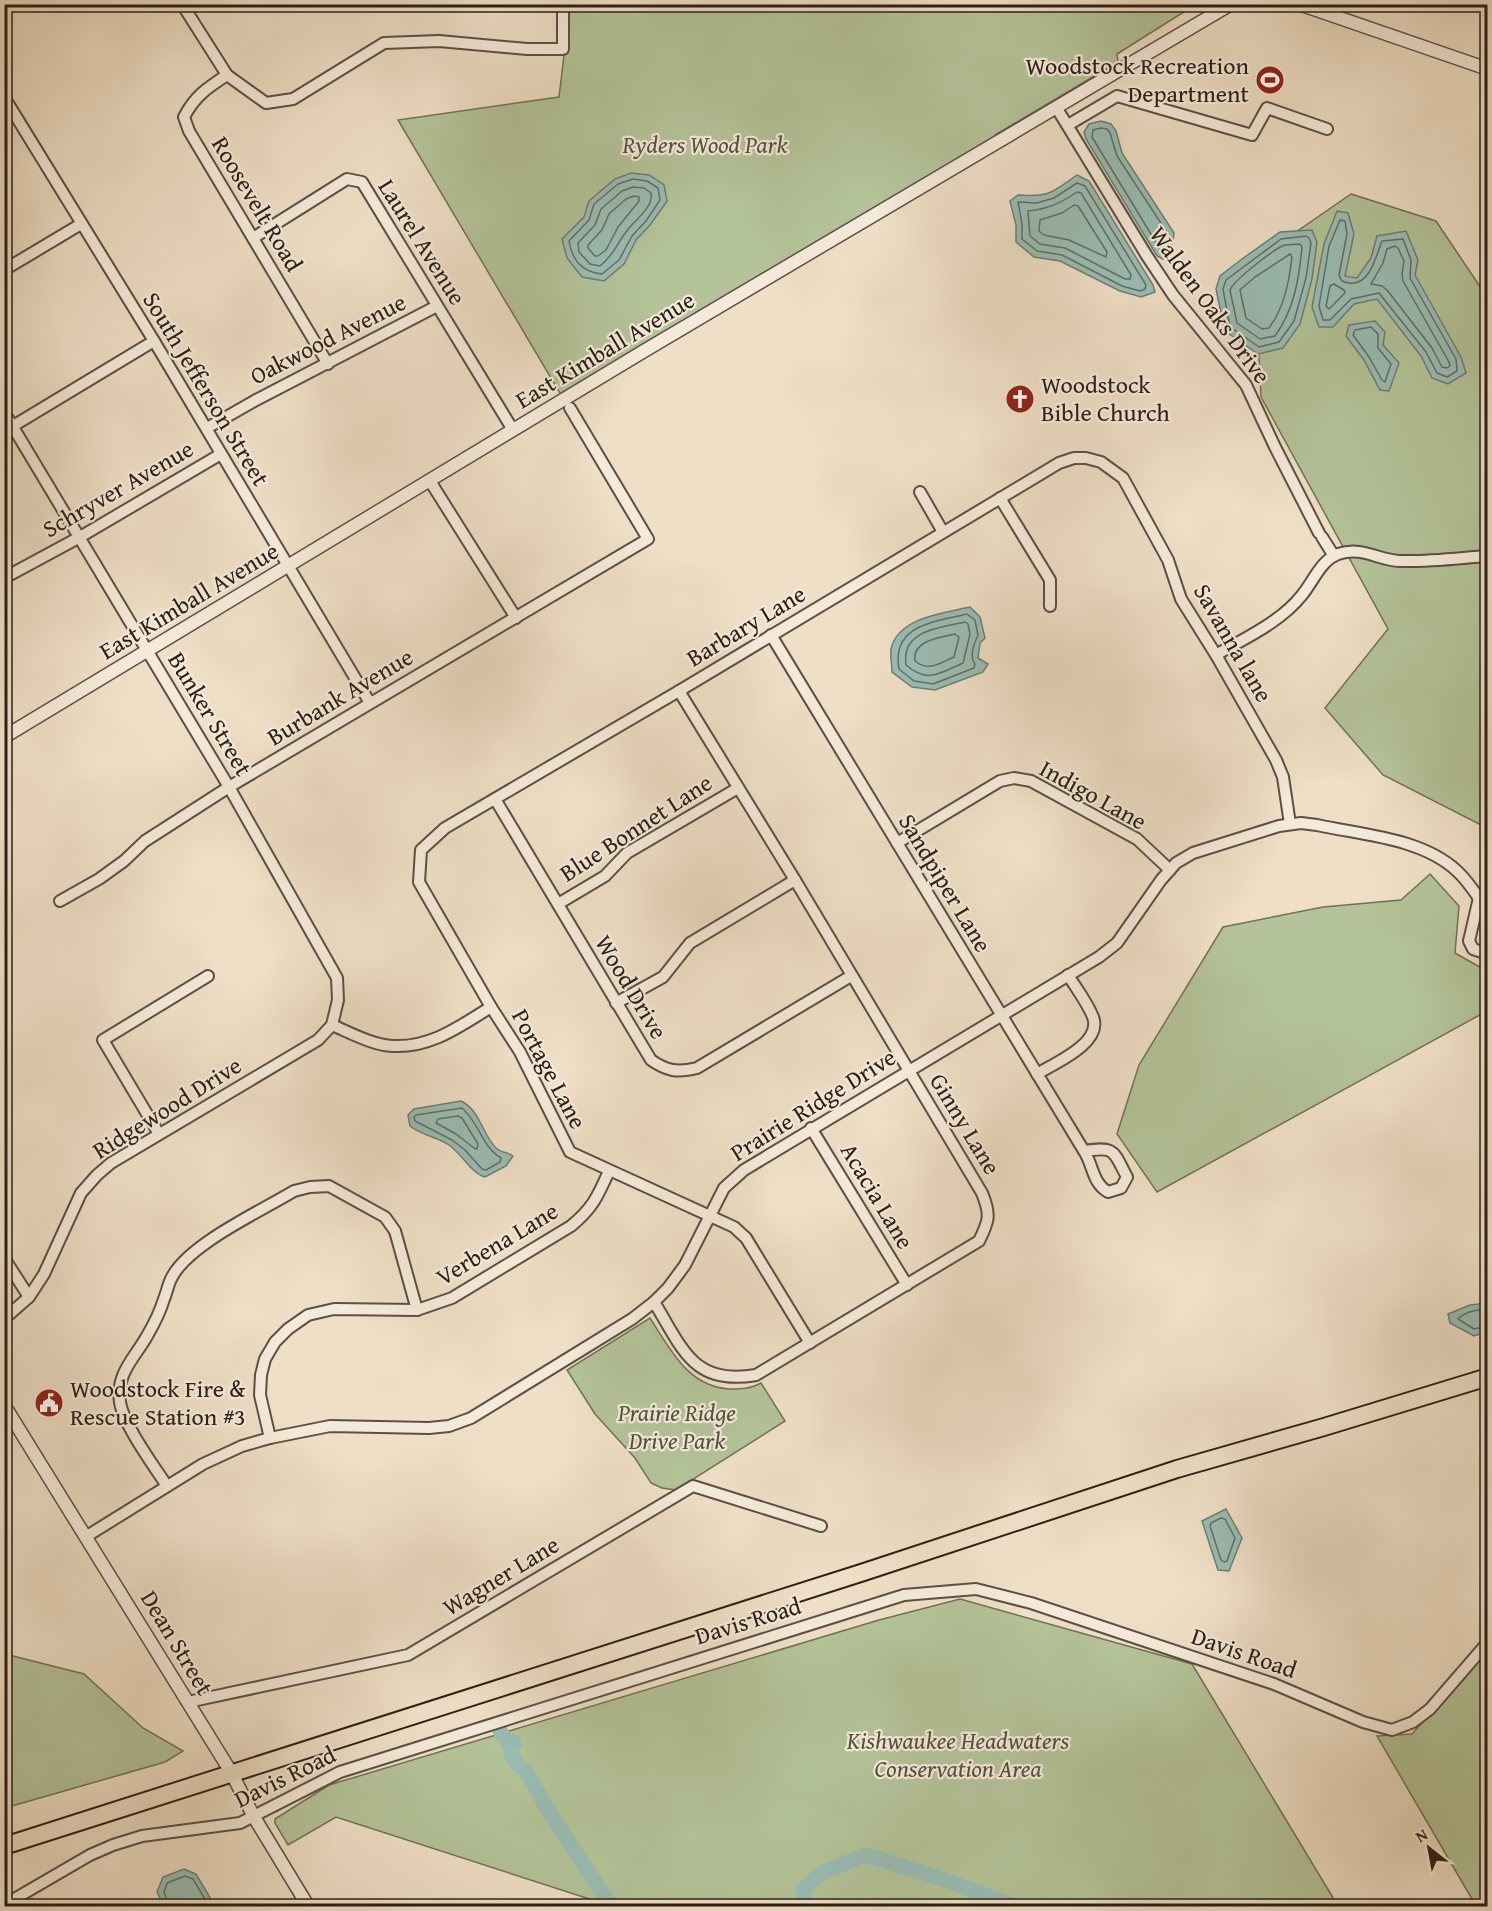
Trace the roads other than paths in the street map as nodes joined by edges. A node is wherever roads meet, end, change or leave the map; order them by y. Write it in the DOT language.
graph roads {
  1 [pos="182,4"];
  2 [pos="563,4"];
  3 [pos="1231,4"];
  4 [pos="1299,4"];
  5 [pos="1488,69"];
  6 [pos="227,75"];
  7 [pos="4,98"];
  8 [pos="1056,107"];
  9 [pos="8,113"];
  10 [pos="1068,125"];
  11 [pos="1327,129"];
  12 [pos="81,224"];
  13 [pos="253,238"];
  14 [pos="4,270"];
  15 [pos="437,306"];
  16 [pos="154,341"];
  17 [pos="328,364"];
  18 [pos="570,408"];
  19 [pos="4,412"];
  20 [pos="13,426"];
  21 [pos="207,428"];
  22 [pos="513,430"];
  23 [pos="221,454"];
  24 [pos="1101,462"];
  25 [pos="430,481"];
  26 [pos="920,492"];
  27 [pos="1000,498"];
  28 [pos="944,532"];
  29 [pos="80,537"];
  30 [pos="1334,556"];
  31 [pos="1488,556"];
  32 [pos="288,566"];
  33 [pos="4,578"];
  34 [pos="1050,606"];
  35 [pos="516,618"];
  36 [pos="771,635"];
  37 [pos="147,650"];
  38 [pos="1216,655"];
  39 [pos="679,691"];
  40 [pos="370,703"];
  41 [pos="4,737"];
  42 [pos="229,787"];
  43 [pos="738,788"];
  44 [pos="495,800"];
  45 [pos="1290,824"];
  46 [pos="897,843"];
  47 [pos="421,850"];
  48 [pos="1170,870"];
  49 [pos="795,880"];
  50 [pos="1479,898"];
  51 [pos="60,901"];
  52 [pos="558,904"];
  53 [pos="1488,912"];
  54 [pos="1488,954"];
  55 [pos="1068,975"];
  56 [pos="208,976"];
  57 [pos="851,976"];
  58 [pos="616,1003"];
  59 [pos="491,1007"];
  60 [pos="1001,1015"];
  61 [pos="332,1025"];
  62 [pos="908,1070"];
  63 [pos="1037,1074"];
  64 [pos="811,1128"];
  65 [pos="159,1134"];
  66 [pos="1084,1151"];
  67 [pos="609,1172"];
  68 [pos="708,1216"];
  69 [pos="4,1257"];
  70 [pos="906,1285"];
  71 [pos="29,1297"];
  72 [pos="654,1302"];
  73 [pos="417,1310"];
  74 [pos="4,1319"];
  75 [pos="810,1343"];
  76 [pos="1488,1377"];
  77 [pos="4,1405"];
  78 [pos="270,1438"];
  79 [pos="167,1486"];
  80 [pos="821,1526"];
  81 [pos="87,1536"];
  82 [pos="1488,1642"];
  83 [pos="188,1702"];
  84 [pos="231,1772"];
  85 [pos="255,1817"];
  86 [pos="4,1846"];
  87 [pos="4,1905"];
  88 [pos="308,1906"];
  1 -- 6 [label="street"];
  2 -- 6 [label="street"];
  3 -- 8 [label="street, East Kimball Avenue"];
  4 -- 5 [label="street"];
  6 -- 13 [label="street, Roosevelt Road"];
  7 -- 9 [label="street, South Jefferson Street"];
  8 -- 10 [label="street, Walden Oaks Drive"];
  8 -- 22 [label="street, East Kimball Avenue"];
  9 -- 12 [label="street, South Jefferson Street"];
  10 -- 11 [label="street"];
  10 -- 30 [label="street, Walden Oaks Drive"];
  12 -- 14 [label="street"];
  12 -- 16 [label="street, South Jefferson Street"];
  13 -- 15 [label="street, Laurel Avenue"];
  13 -- 17 [label="street, Roosevelt Road"];
  15 -- 17 [label="street, Oakwood Avenue"];
  15 -- 22 [label="street, Laurel Avenue"];
  16 -- 20 [label="street"];
  16 -- 21 [label="street, South Jefferson Street"];
  17 -- 21 [label="street, Oakwood Avenue"];
  18 -- 35 [label="street, Burbank Avenue"];
  19 -- 20 [label="street, Bunker Street"];
  20 -- 29 [label="street, Bunker Street"];
  21 -- 23 [label="street, South Jefferson Street"];
  22 -- 25 [label="street, East Kimball Avenue"];
  23 -- 29 [label="street, Schryver Avenue"];
  23 -- 32 [label="street, South Jefferson Street"];
  24 -- 27 [label="street, Barbary Lane"];
  24 -- 38 [label="street, Savanna lane"];
  25 -- 32 [label="street, East Kimball Avenue"];
  25 -- 35 [label="street"];
  26 -- 28 [label="street"];
  27 -- 28 [label="street, Barbary Lane"];
  27 -- 34 [label="street"];
  28 -- 36 [label="street, Barbary Lane"];
  29 -- 33 [label="street, Schryver Avenue"];
  29 -- 37 [label="street, Bunker Street"];
  30 -- 31 [label="street"];
  30 -- 38 [label="street"];
  32 -- 37 [label="street, East Kimball Avenue"];
  32 -- 40 [label="street, South Jefferson Street"];
  35 -- 40 [label="street, Burbank Avenue"];
  36 -- 39 [label="street, Barbary Lane"];
  36 -- 46 [label="street, Sandpiper Lane"];
  37 -- 41 [label="street, East Kimball Avenue"];
  37 -- 42 [label="street, Bunker Street"];
  38 -- 45 [label="street, Savanna lane"];
  39 -- 43 [label="street, Ginny Lane"];
  39 -- 44 [label="street, Barbary Lane"];
  40 -- 42 [label="street, Burbank Avenue"];
  42 -- 51 [label="street, Burbank Avenue"];
  42 -- 61 [label="street, Bunker Street"];
  43 -- 49 [label="street, Ginny Lane"];
  43 -- 52 [label="street, Blue Bonnet Lane"];
  44 -- 47 [label="street, Barbary Lane"];
  44 -- 52 [label="street, Wood Drive"];
  45 -- 48 [label="street, Prairie Ridge Drive"];
  45 -- 50 [label="street, Prairie Ridge Drive"];
  46 -- 48 [label="street, Indigo Lane"];
  46 -- 60 [label="street, Sandpiper Lane"];
  47 -- 59 [label="street, Portage Lane"];
  48 -- 55 [label="street, Prairie Ridge Drive"];
  49 -- 57 [label="street, Ginny Lane"];
  49 -- 58 [label="street"];
  50 -- 53 [label="street, Prairie Ridge Drive"];
  50 -- 54 [label="street"];
  52 -- 58 [label="street, Wood Drive"];
  55 -- 60 [label="street, Prairie Ridge Drive"];
  55 -- 63 [label="street"];
  56 -- 65 [label="street"];
  57 -- 58 [label="street, Wood Drive"];
  57 -- 62 [label="street, Ginny Lane"];
  59 -- 61 [label="street"];
  59 -- 67 [label="street, Portage Lane"];
  60 -- 62 [label="street, Prairie Ridge Drive"];
  60 -- 63 [label="street, Sandpiper Lane"];
  61 -- 65 [label="street, Ridgewood Drive"];
  62 -- 64 [label="street, Prairie Ridge Drive"];
  62 -- 70 [label="street, Ginny Lane"];
  63 -- 66 [label="street, Sandpiper Lane"];
  64 -- 68 [label="street, Prairie Ridge Drive"];
  64 -- 70 [label="street, Acacia Lane"];
  65 -- 71 [label="street, Ridgewood Drive"];
  66 -- 66 [label="street, Sandpiper Lane"];
  67 -- 68 [label="street, Portage Lane"];
  67 -- 73 [label="street, Verbena Lane"];
  68 -- 72 [label="street, Prairie Ridge Drive"];
  68 -- 75 [label="street, Portage Lane"];
  69 -- 71 [label="street"];
  70 -- 75 [label="street, Ginny Lane"];
  71 -- 74 [label="street, Ridgewood Drive"];
  72 -- 75 [label="street, Ginny Lane"];
  72 -- 78 [label="street, Prairie Ridge Drive"];
  73 -- 78 [label="street, Verbena Lane"];
  73 -- 79 [label="street"];
  76 -- 84 [label="main road"];
  77 -- 81 [label="street, Dean Street"];
  78 -- 79 [label="street, Prairie Ridge Drive"];
  79 -- 81 [label="street, Prairie Ridge Drive"];
  80 -- 83 [label="street, Wagner Lane"];
  81 -- 83 [label="street, Dean Street"];
  82 -- 85 [label="street, Davis Road"];
  83 -- 84 [label="street, Dean Street"];
  84 -- 85 [label="street, Dean Street"];
  84 -- 86 [label="main road"];
  85 -- 87 [label="street, Davis Road"];
  85 -- 88 [label="street, Dean Street"];
}
